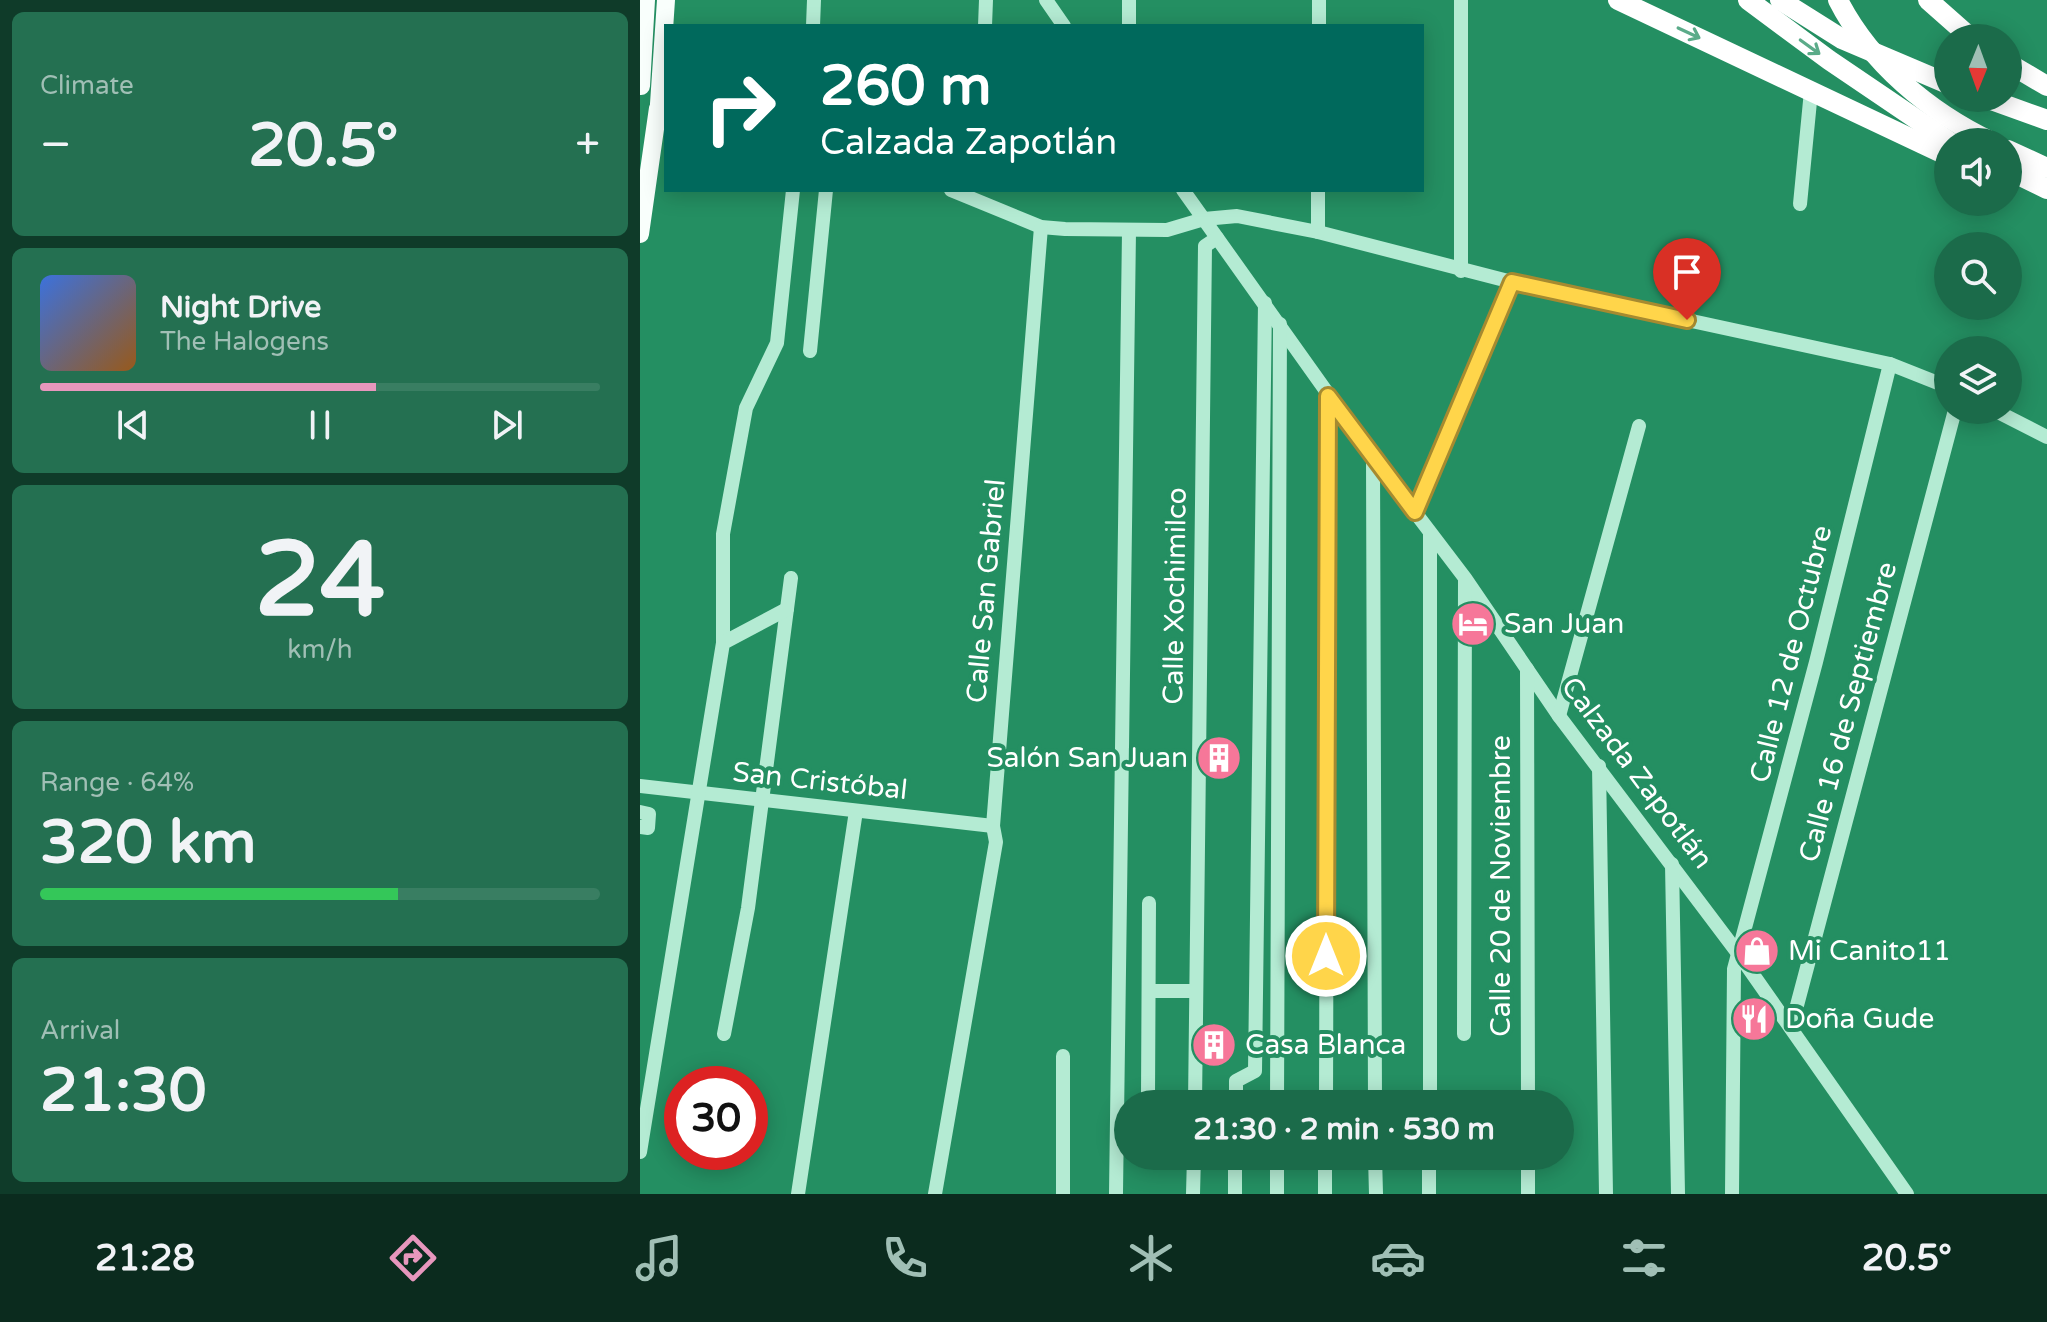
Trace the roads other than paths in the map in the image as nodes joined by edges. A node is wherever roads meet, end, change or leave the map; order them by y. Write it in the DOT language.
graph roads {
  1 [pos="646,0"];
  2 [pos="666,0"];
  3 [pos="814,0"];
  4 [pos="986,0"];
  5 [pos="1046,0"];
  6 [pos="1129,0"];
  7 [pos="1319,0"];
  8 [pos="1461,0"];
  9 [pos="1618,0"];
  10 [pos="1748,0"];
  11 [pos="1780,0"];
  12 [pos="1838,0"];
  13 [pos="1928,0"];
  14 [pos="665,24"];
  15 [pos="813,24"];
  16 [pos="985,24"];
  17 [pos="1063,24"];
  18 [pos="1129,24"];
  19 [pos="1319,24"];
  20 [pos="1955,24"];
  21 [pos="642,66"];
  22 [pos="2022,71"];
  23 [pos="1934,78"];
  24 [pos="664,79"];
  25 [pos="2047,86"];
  26 [pos="641,90"];
  27 [pos="1811,91"];
  28 [pos="2022,111"];
  29 [pos="2047,120"];
  30 [pos="1969,128"];
  31 [pos="1934,131"];
  32 [pos="1934,149"];
  33 [pos="2022,156"];
  34 [pos="2047,168"];
  35 [pos="2022,177"];
  36 [pos="2022,188"];
  37 [pos="2047,189"];
  38 [pos="793,192"];
  39 [pos="826,192"];
  40 [pos="956,192"];
  41 [pos="1184,192"];
  42 [pos="1318,192"];
  43 [pos="2047,198"];
  44 [pos="1800,204"];
  45 [pos="1204,219"];
  46 [pos="1041,227"];
  47 [pos="1129,231"];
  48 [pos="1318,232"];
  49 [pos="640,234"];
  50 [pos="1217,238"];
  51 [pos="1461,271"];
  52 [pos="1512,282"];
  53 [pos="1265,303"];
  54 [pos="1280,324"];
  55 [pos="810,351"];
  56 [pos="1890,364"];
  57 [pos="1934,381"];
  58 [pos="1328,396"];
  59 [pos="1951,424"];
  60 [pos="2021,424"];
  61 [pos="1639,426"];
  62 [pos="2047,437"];
  63 [pos="1373,457"];
  64 [pos="1415,512"];
  65 [pos="1430,533"];
  66 [pos="791,578"];
  67 [pos="1465,578"];
  68 [pos="787,609"];
  69 [pos="723,643"];
  70 [pos="1527,668"];
  71 [pos="1559,716"];
  72 [pos="1599,766"];
  73 [pos="640,786"];
  74 [pos="697,794"];
  75 [pos="763,801"];
  76 [pos="856,811"];
  77 [pos="640,812"];
  78 [pos="993,826"];
  79 [pos="640,827"];
  80 [pos="1672,864"];
  81 [pos="1149,903"];
  82 [pos="1740,956"];
  83 [pos="1149,991"];
  84 [pos="1196,991"];
  85 [pos="1791,1028"];
  86 [pos="724,1034"];
  87 [pos="1464,1034"];
  88 [pos="1063,1056"];
  89 [pos="1148,1090"];
  90 [pos="1195,1090"];
  91 [pos="1236,1090"];
  92 [pos="1277,1090"];
  93 [pos="1326,1090"];
  94 [pos="1375,1090"];
  95 [pos="1430,1090"];
  96 [pos="1528,1090"];
  97 [pos="640,1152"];
  98 [pos="1194,1170"];
  99 [pos="1235,1170"];
  100 [pos="1277,1170"];
  101 [pos="1325,1170"];
  102 [pos="1375,1170"];
  103 [pos="1429,1170"];
  104 [pos="1528,1170"];
  105 [pos="1116,1193"];
  106 [pos="798,1194"];
  107 [pos="935,1194"];
  108 [pos="1063,1194"];
  109 [pos="1193,1194"];
  110 [pos="1235,1194"];
  111 [pos="1277,1194"];
  112 [pos="1325,1194"];
  113 [pos="1376,1194"];
  114 [pos="1429,1194"];
  115 [pos="1528,1194"];
  116 [pos="1606,1194"];
  117 [pos="1678,1194"];
  118 [pos="1732,1194"];
  119 [pos="1907,1194"];
  1 -- 21 [label="main road"];
  2 -- 14 [label="main road"];
  3 -- 15 [label="street"];
  4 -- 16 [label="street"];
  5 -- 17 [label="street"];
  6 -- 18 [label="street"];
  7 -- 19 [label="street"];
  8 -- 51 [label="street"];
  9 -- 27 [label="highway, one-way"];
  10 -- 31 [label="highway, one-way"];
  11 -- 23 [label="highway"];
  12 -- 30 [label="highway, bridge"];
  13 -- 20 [label="highway"];
  21 -- 24 [label="street"];
  21 -- 26 [label="main road"];
  22 -- 25 [label="highway"];
  24 -- 49 [label="main road"];
  27 -- 32 [label="highway"];
  27 -- 44 [label="street"];
  28 -- 29 [label="highway"];
  33 -- 34 [label="highway"];
  35 -- 37 [label="highway"];
  36 -- 43 [label="highway"];
  38 -- 69 [label="street"];
  39 -- 55 [label="street"];
  40 -- 46 [label="street"];
  41 -- 45 [label="street, Calzada Zapotlán"];
  42 -- 48 [label="street"];
  45 -- 47 [label="street"];
  45 -- 48 [label="street"];
  45 -- 50 [label="street, Calzada Zapotlán"];
  46 -- 47 [label="street"];
  46 -- 78 [label="street, Calle San Gabriel"];
  47 -- 105 [label="street"];
  48 -- 51 [label="street"];
  50 -- 53 [label="street, Calzada Zapotlán"];
  50 -- 84 [label="street, Calle Xochimilco"];
  51 -- 52 [label="street"];
  52 -- 56 [label="street"];
  52 -- 64 [label="street"];
  53 -- 54 [label="street, Calzada Zapotlán"];
  53 -- 91 [label="street"];
  54 -- 58 [label="street, Calzada Zapotlán"];
  54 -- 92 [label="street"];
  56 -- 57 [label="street"];
  56 -- 82 [label="street, Calle 12 de Octubre"];
  58 -- 63 [label="street, Calzada Zapotlán"];
  58 -- 93 [label="street"];
  59 -- 85 [label="street, Calle 16 de Septiembre"];
  60 -- 62 [label="street"];
  61 -- 71 [label="street"];
  63 -- 64 [label="street, Calzada Zapotlán"];
  63 -- 94 [label="street"];
  64 -- 65 [label="street, Calzada Zapotlán"];
  65 -- 67 [label="street, Calzada Zapotlán"];
  65 -- 95 [label="street"];
  66 -- 68 [label="street"];
  67 -- 70 [label="street, Calzada Zapotlán"];
  67 -- 87 [label="street"];
  68 -- 69 [label="street"];
  68 -- 75 [label="street"];
  69 -- 74 [label="street"];
  70 -- 71 [label="street, Calzada Zapotlán"];
  70 -- 96 [label="street, Calle 20 de Noviembre"];
  71 -- 72 [label="street, Calzada Zapotlán"];
  72 -- 80 [label="street, Calzada Zapotlán"];
  72 -- 116 [label="street"];
  73 -- 74 [label="street, San Cristóbal"];
  74 -- 75 [label="street, San Cristóbal"];
  74 -- 97 [label="street"];
  75 -- 76 [label="street, San Cristóbal"];
  75 -- 86 [label="street"];
  76 -- 78 [label="street, San Cristóbal"];
  76 -- 106 [label="street"];
  77 -- 79 [label="street"];
  78 -- 107 [label="street, Calle San Gabriel"];
  80 -- 82 [label="street, Calzada Zapotlán"];
  80 -- 117 [label="street"];
  81 -- 83 [label="street"];
  82 -- 85 [label="street, Calzada Zapotlán"];
  82 -- 118 [label="street, Calle 12 de Octubre"];
  83 -- 84 [label="street"];
  83 -- 89 [label="street"];
  84 -- 90 [label="street, Calle Xochimilco"];
  85 -- 119 [label="street, Calzada Zapotlán"];
  88 -- 108 [label="street"];
  98 -- 109 [label="street"];
  99 -- 110 [label="street"];
  100 -- 111 [label="street"];
  101 -- 112 [label="street"];
  102 -- 113 [label="street"];
  103 -- 114 [label="street"];
  104 -- 115 [label="street"];
}
